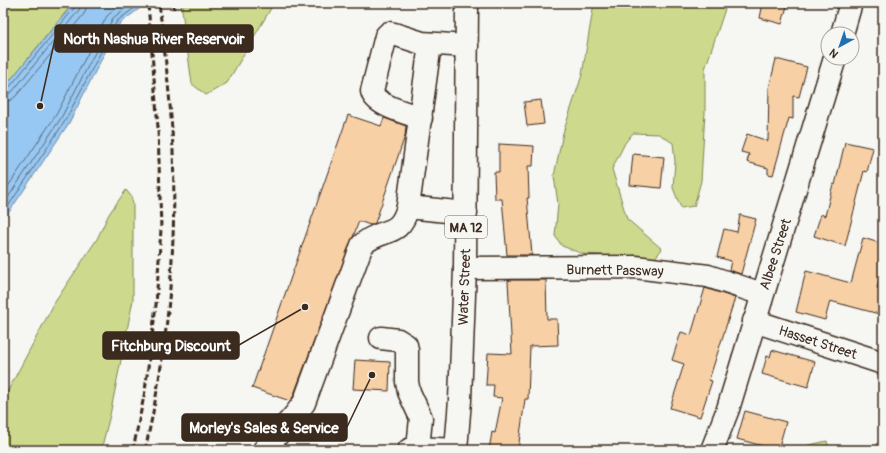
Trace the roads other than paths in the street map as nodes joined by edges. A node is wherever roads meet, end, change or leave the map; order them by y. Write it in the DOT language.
graph roads {
  1 [pos="467,3"];
  2 [pos="851,3"];
  3 [pos="844,26"];
  4 [pos="430,44"];
  5 [pos="467,46"];
  6 [pos="833,66"];
  7 [pos="420,118"];
  8 [pos="408,207"];
  9 [pos="466,213"];
  10 [pos="465,268"];
  11 [pos="762,294"];
  12 [pos="754,321"];
  13 [pos="381,338"];
  14 [pos="883,362"];
  15 [pos="413,449"];
  16 [pos="264,450"];
  17 [pos="456,450"];
  18 [pos="712,450"];
  1 -- 5 [label="main road, Water Street / MA 12"];
  2 -- 3 [label="main road"];
  4 -- 5 [label="main road"];
  4 -- 7 [label="main road"];
  4 -- 7 [label="main road"];
  5 -- 9 [label="main road, Water Street / MA 12"];
  6 -- 11 [label="main road, Albee Street"];
  7 -- 8 [label="main road"];
  8 -- 9 [label="main road"];
  8 -- 16 [label="main road"];
  9 -- 10 [label="main road, Water Street / MA 12"];
  10 -- 11 [label="main road, Burnett Passway"];
  10 -- 17 [label="main road, Water Street / MA 12"];
  11 -- 12 [label="main road, Albee Street"];
  12 -- 14 [label="main road, Hasset Street"];
  12 -- 18 [label="main road, Albee Street"];
  13 -- 15 [label="main road"];
  15 -- 17 [label="main road"];
}
